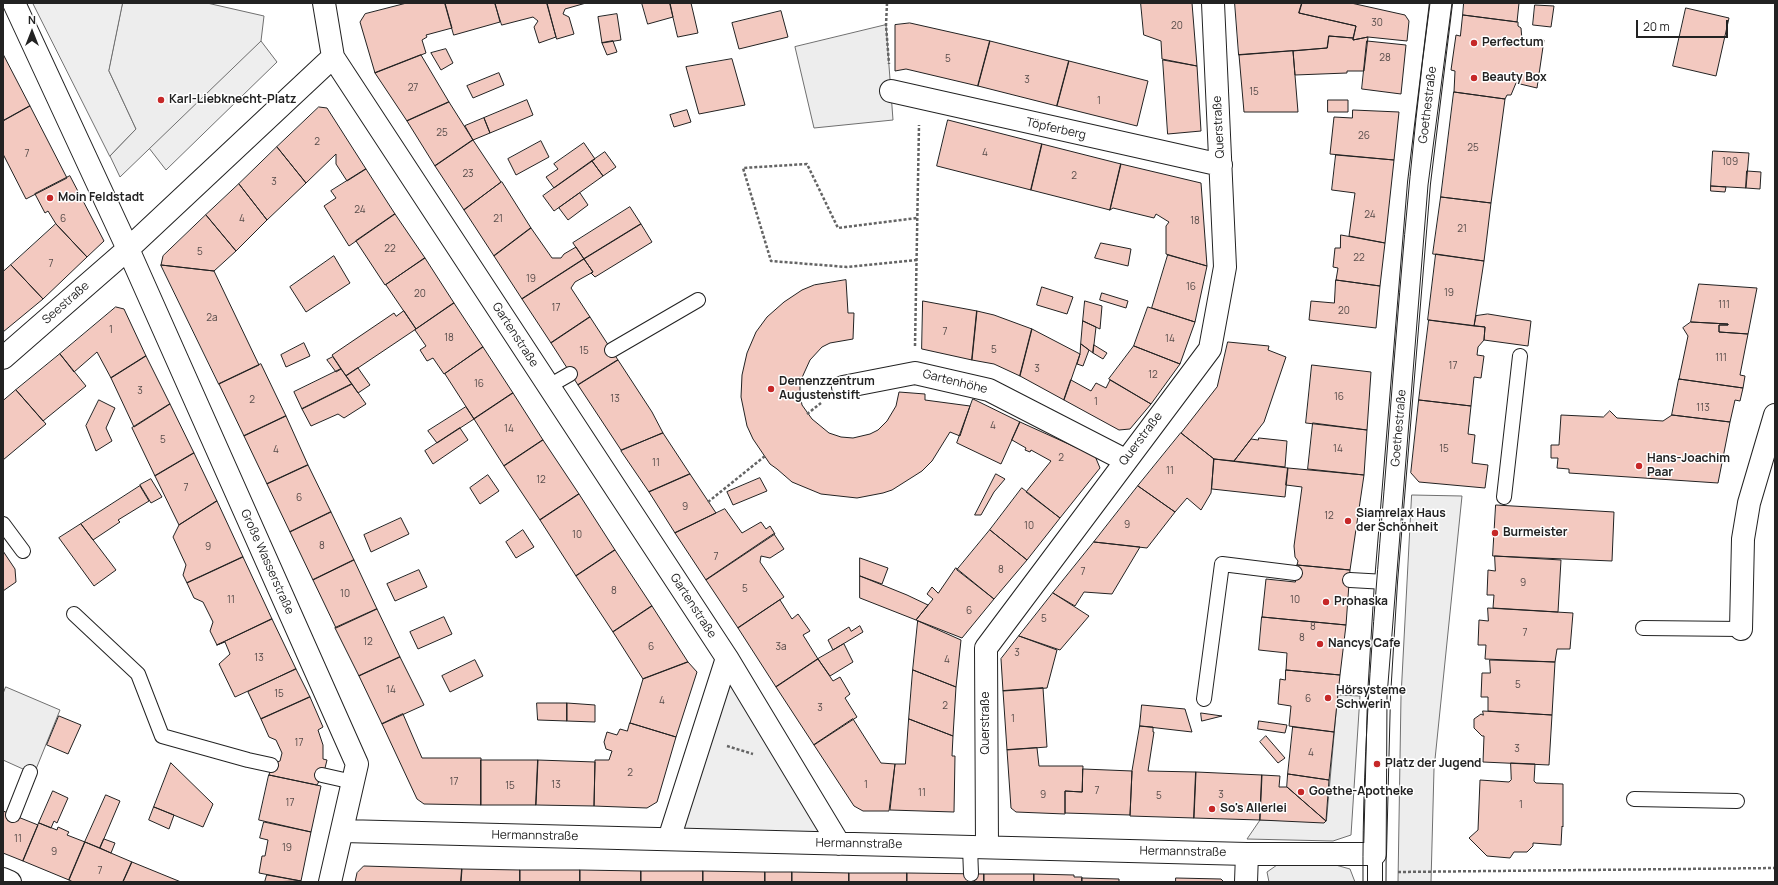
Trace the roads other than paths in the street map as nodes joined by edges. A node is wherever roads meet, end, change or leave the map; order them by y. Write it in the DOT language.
graph roads {
  1 [pos="14,3"];
  2 [pos="324,3"];
  3 [pos="1213,3"];
  4 [pos="1441,3"];
  5 [pos="333,56"];
  6 [pos="892,92"];
  7 [pos="1221,166"];
  8 [pos="128,249"];
  9 [pos="698,300"];
  10 [pos="612,350"];
  11 [pos="1520,356"];
  12 [pos="3,358"];
  13 [pos="570,374"];
  14 [pos="549,386"];
  15 [pos="843,388"];
  16 [pos="1775,415"];
  17 [pos="1125,460"];
  18 [pos="1504,497"];
  19 [pos="3,524"];
  20 [pos="24,551"];
  21 [pos="1295,573"];
  22 [pos="1350,580"];
  23 [pos="1386,582"];
  24 [pos="74,614"];
  25 [pos="1643,628"];
  26 [pos="1741,629"];
  27 [pos="727,658"];
  28 [pos="1204,699"];
  29 [pos="271,765"];
  30 [pos="30,772"];
  31 [pos="322,776"];
  32 [pos="353,782"];
  33 [pos="1634,799"];
  34 [pos="1737,801"];
  35 [pos="13,815"];
  36 [pos="343,831"];
  37 [pos="669,839"];
  38 [pos="839,844"];
  39 [pos="979,847"];
  40 [pos="1246,854"];
  41 [pos="1375,869"];
  42 [pos="971,874"];
  43 [pos="3,879"];
  44 [pos="10,882"];
  45 [pos="330,882"];
  46 [pos="1246,882"];
  1 -- 8 [label="street"];
  2 -- 5 [label="street, Gartenstraße"];
  3 -- 7 [label="street, Querstraße"];
  4 -- 23 [label="street, Goethestraße"];
  5 -- 8 [label="street"];
  5 -- 14 [label="street, Gartenstraße"];
  6 -- 7 [label="street, Töpferberg"];
  7 -- 17 [label="street, Querstraße"];
  8 -- 12 [label="street, Seestraße"];
  8 -- 32 [label="street, Große Wasserstraße"];
  9 -- 10 [label="lane"];
  11 -- 18 [label="lane"];
  13 -- 14 [label="lane"];
  14 -- 27 [label="street, Gartenstraße"];
  15 -- 17 [label="street, Gartenhöhe"];
  16 -- 26 [label="street"];
  17 -- 39 [label="street, Querstraße"];
  19 -- 20 [label="lane"];
  21 -- 28 [label="lane"];
  22 -- 23 [label="lane"];
  23 -- 41 [label="street, Goethestraße"];
  24 -- 29 [label="lane"];
  25 -- 26 [label="lane"];
  27 -- 37 [label="street"];
  27 -- 38 [label="street, Gartenstraße"];
  30 -- 35 [label="lane"];
  31 -- 32 [label="lane"];
  32 -- 36 [label="street, Große Wasserstraße"];
  33 -- 34 [label="lane"];
  36 -- 37 [label="street, Hermannstraße"];
  36 -- 45 [label="street, Große Wasserstraße"];
  37 -- 38 [label="street, Hermannstraße"];
  38 -- 39 [label="street, Hermannstraße"];
  39 -- 40 [label="street, Hermannstraße"];
  39 -- 42 [label="lane"];
  40 -- 41 [label="street, Hermannstraße"];
  40 -- 46 [label="street"];
  43 -- 44 [label="street"];
}
